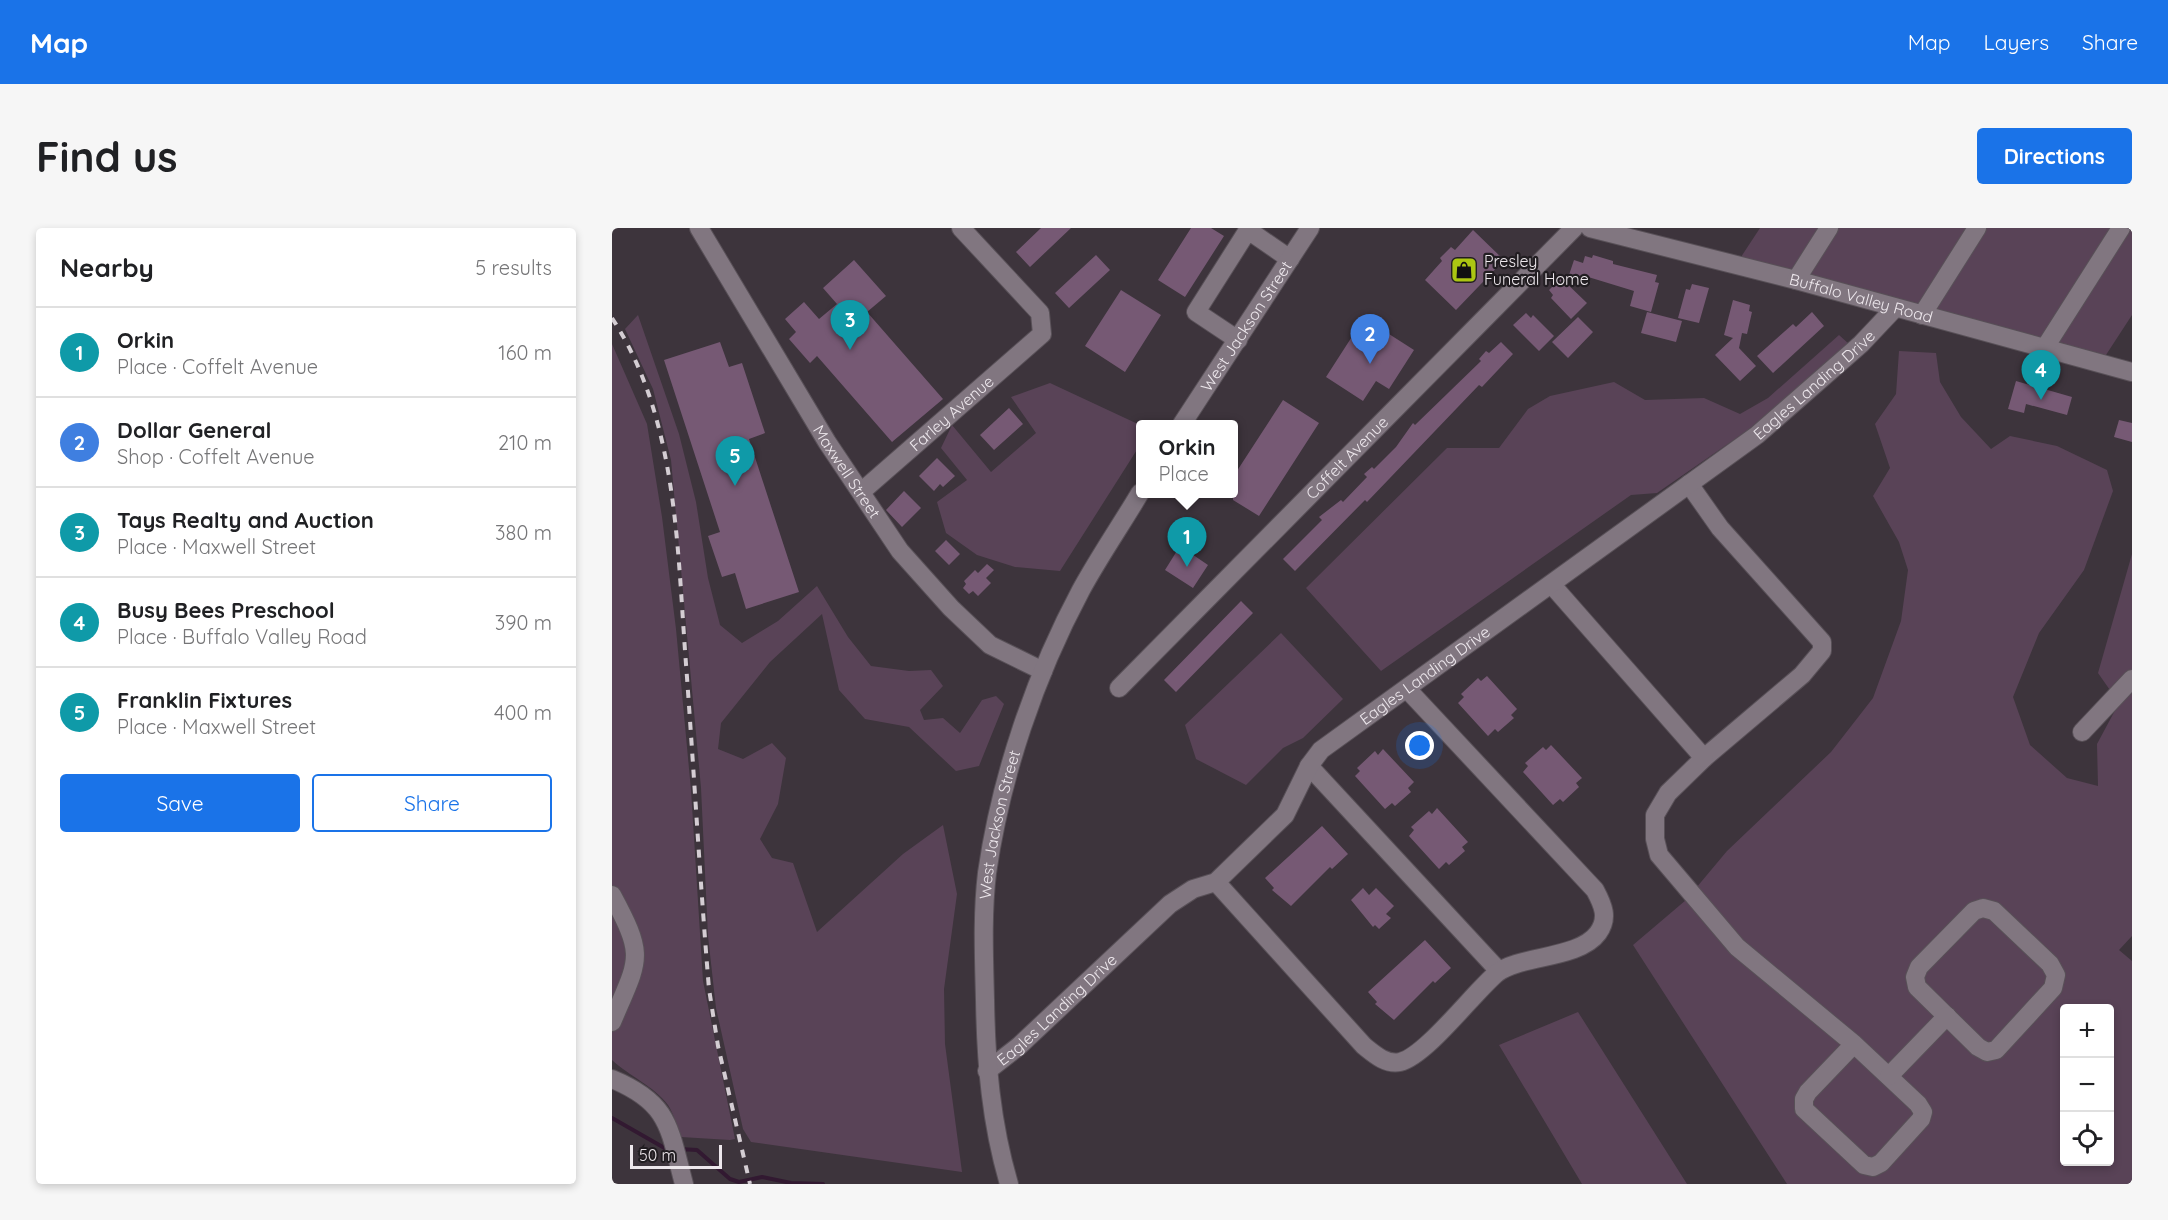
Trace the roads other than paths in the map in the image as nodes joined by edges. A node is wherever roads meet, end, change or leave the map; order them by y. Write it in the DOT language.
graph roads {
  1 [pos="961,228"];
  2 [pos="1310,228"];
  3 [pos="1574,228"];
  4 [pos="1590,228"];
  5 [pos="1829,228"];
  6 [pos="1977,228"];
  7 [pos="2121,228"];
  8 [pos="702,229"];
  9 [pos="1249,229"];
  10 [pos="1290,259"];
  11 [pos="1796,280"];
  12 [pos="1895,308"];
  13 [pos="1922,315"];
  14 [pos="1238,340"];
  15 [pos="2044,349"];
  16 [pos="2132,372"];
  17 [pos="1185,420"];
  18 [pos="1689,484"];
  19 [pos="861,492"];
  20 [pos="1137,498"];
  21 [pos="1552,585"];
  22 [pos="1043,671"];
  23 [pos="2132,679"];
  24 [pos="1119,688"];
  25 [pos="1407,689"];
  26 [pos="2082,732"];
  27 [pos="1704,758"];
  28 [pos="1309,766"];
  29 [pos="1216,882"];
  30 [pos="612,895"];
  31 [pos="1499,971"];
  32 [pos="1947,1016"];
  33 [pos="612,1022"];
  34 [pos="1854,1044"];
  35 [pos="987,1071"];
  36 [pos="1889,1076"];
  37 [pos="612,1079"];
  38 [pos="684,1184"];
  39 [pos="1009,1184"];
  1 -- 19 [label="street, Farley Avenue"];
  2 -- 10 [label="street, West Jackson Street"];
  3 -- 24 [label="street, Coffelt Avenue"];
  4 -- 11 [label="street, Buffalo Valley Road"];
  5 -- 11 [label="street"];
  6 -- 13 [label="street"];
  7 -- 15 [label="street"];
  8 -- 19 [label="street, Maxwell Street"];
  9 -- 10 [label="street"];
  9 -- 14 [label="street"];
  10 -- 14 [label="street, West Jackson Street"];
  11 -- 12 [label="street, Buffalo Valley Road"];
  12 -- 13 [label="street, Buffalo Valley Road"];
  12 -- 18 [label="street, Eagles Landing Drive"];
  13 -- 15 [label="street, Buffalo Valley Road"];
  14 -- 17 [label="street, West Jackson Street"];
  15 -- 16 [label="street, Buffalo Valley Road"];
  18 -- 21 [label="street, Eagles Landing Drive"];
  18 -- 27 [label="street"];
  19 -- 22 [label="street, Maxwell Street"];
  20 -- 22 [label="street, West Jackson Street"];
  21 -- 25 [label="street, Eagles Landing Drive"];
  21 -- 27 [label="street"];
  22 -- 35 [label="street, West Jackson Street"];
  23 -- 26 [label="street"];
  25 -- 28 [label="street, Eagles Landing Drive"];
  25 -- 31 [label="street"];
  27 -- 34 [label="street"];
  28 -- 29 [label="street, Eagles Landing Drive"];
  28 -- 31 [label="street"];
  29 -- 31 [label="street"];
  29 -- 35 [label="street, Eagles Landing Drive"];
  30 -- 33 [label="street"];
  32 -- 32 [label="street"];
  32 -- 36 [label="street"];
  34 -- 36 [label="street"];
  34 -- 36 [label="street"];
  35 -- 39 [label="street, West Jackson Street"];
  37 -- 38 [label="street"];
}
